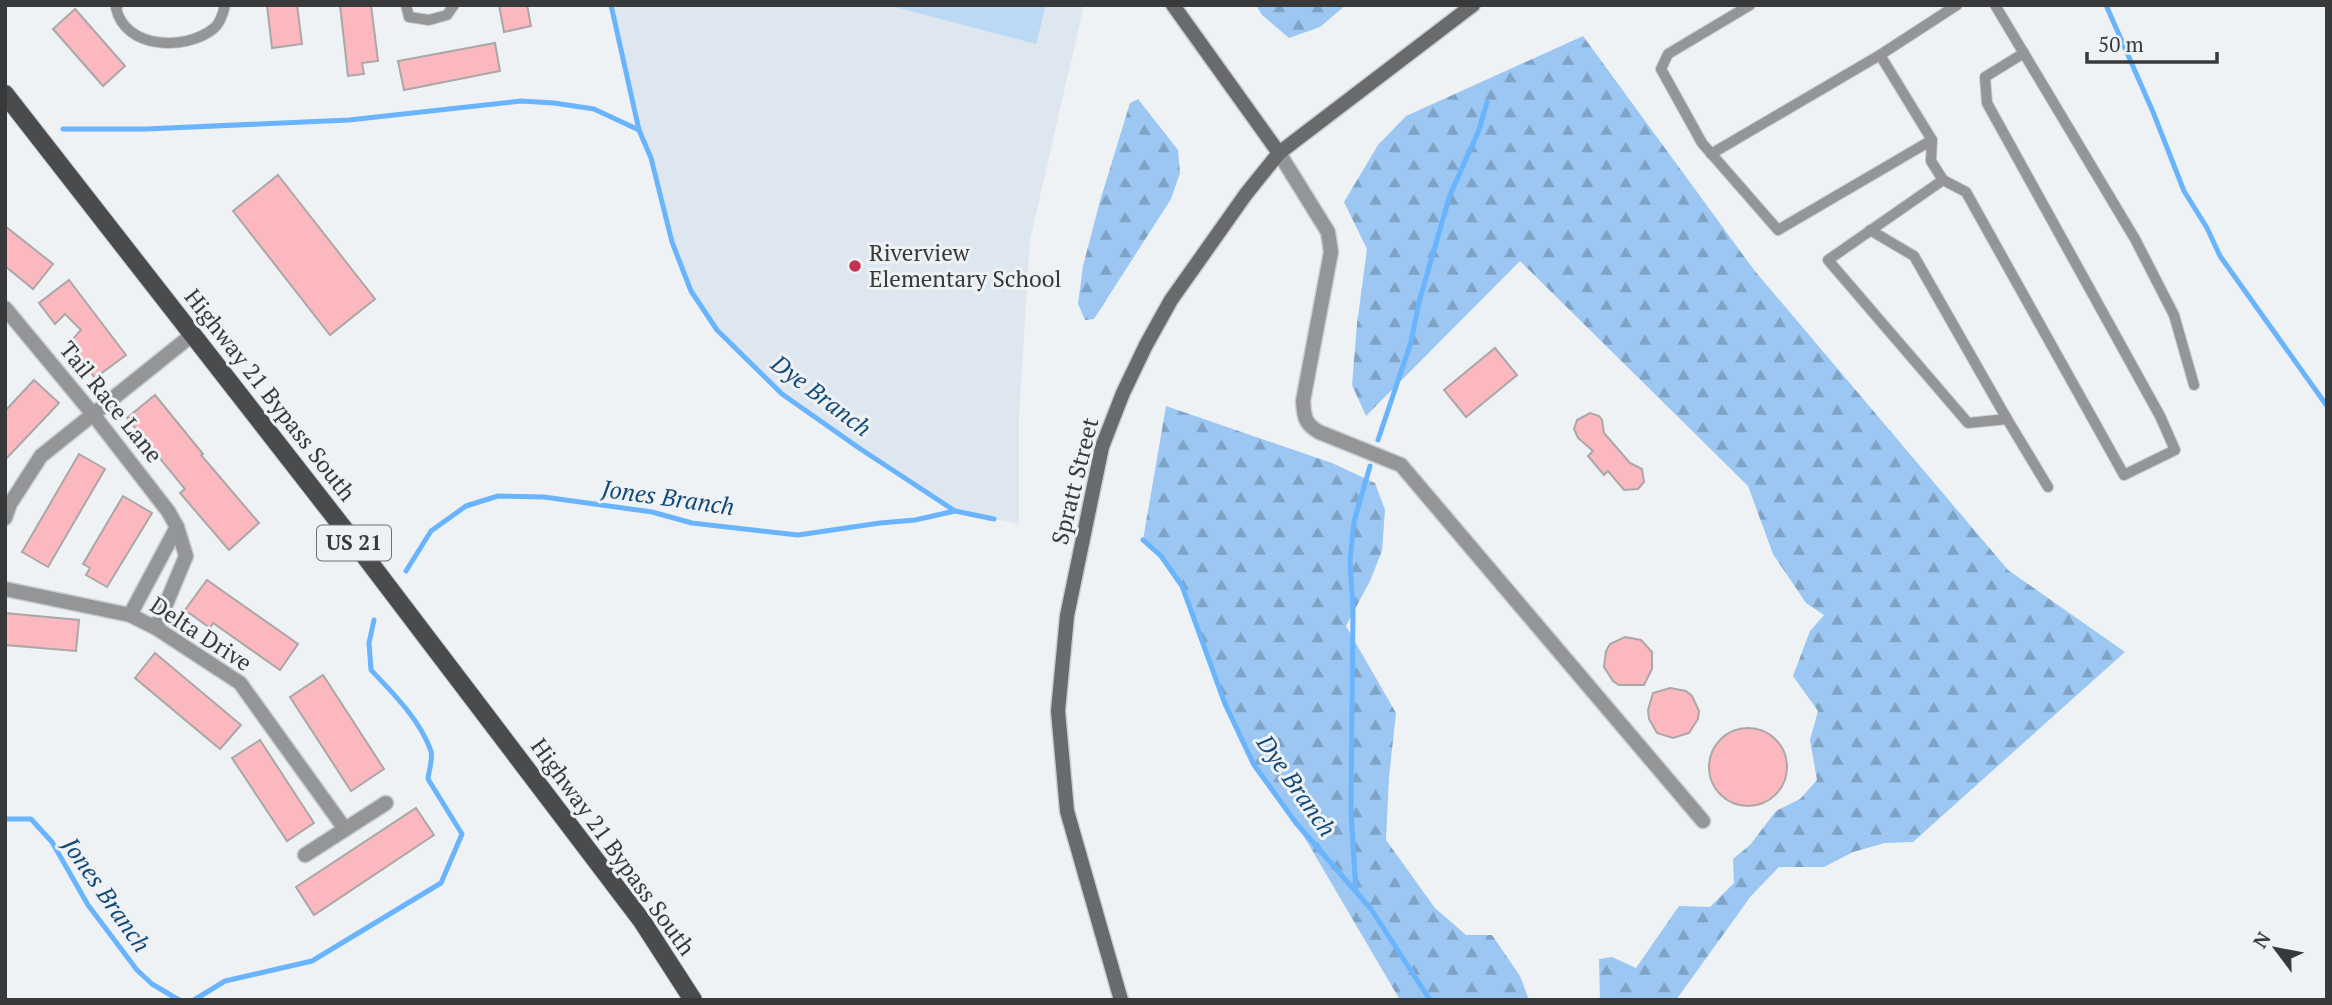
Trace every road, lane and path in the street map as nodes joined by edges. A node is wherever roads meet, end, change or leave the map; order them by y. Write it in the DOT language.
graph roads {
  1 [pos="118,5"];
  2 [pos="225,5"];
  3 [pos="406,5"];
  4 [pos="454,5"];
  5 [pos="1173,5"];
  6 [pos="1473,5"];
  7 [pos="1750,5"];
  8 [pos="1957,5"];
  9 [pos="1995,5"];
  10 [pos="2024,53"];
  11 [pos="1880,55"];
  12 [pos="5,94"];
  13 [pos="1932,140"];
  14 [pos="1279,153"];
  15 [pos="1711,154"];
  16 [pos="1943,180"];
  17 [pos="1870,230"];
  18 [pos="5,308"];
  19 [pos="192,335"];
  20 [pos="2194,385"];
  21 [pos="92,413"];
  22 [pos="2007,419"];
  23 [pos="2048,487"];
  24 [pos="5,518"];
  25 [pos="177,527"];
  26 [pos="5,589"];
  27 [pos="130,615"];
  28 [pos="156,628"];
  29 [pos="386,803"];
  30 [pos="1703,821"];
  31 [pos="345,829"];
  32 [pos="306,855"];
  33 [pos="693,1000"];
  34 [pos="1121,1000"];
  1 -- 2 [label="lane"];
  3 -- 4 [label="lane"];
  5 -- 14 [label="main road"];
  6 -- 14 [label="main road, Spratt Street"];
  7 -- 15 [label="lane"];
  8 -- 11 [label="lane"];
  9 -- 10 [label="lane"];
  10 -- 16 [label="lane"];
  10 -- 20 [label="lane"];
  11 -- 13 [label="lane"];
  11 -- 15 [label="lane"];
  12 -- 19 [label="main road, Highway 21 Bypass South / US 21"];
  13 -- 15 [label="lane"];
  13 -- 16 [label="lane"];
  14 -- 30 [label="street"];
  14 -- 34 [label="main road, Spratt Street"];
  16 -- 17 [label="lane"];
  17 -- 22 [label="lane"];
  17 -- 22 [label="lane"];
  18 -- 21 [label="street, Tail Race Lane"];
  19 -- 21 [label="street"];
  19 -- 33 [label="main road, Highway 21 Bypass South / US 21"];
  21 -- 24 [label="street"];
  21 -- 25 [label="street, Tail Race Lane"];
  22 -- 23 [label="lane"];
  25 -- 27 [label="street"];
  25 -- 28 [label="street, Tail Race Lane"];
  26 -- 27 [label="street, Delta Drive"];
  27 -- 28 [label="street, Delta Drive"];
  28 -- 31 [label="street, Delta Drive"];
  29 -- 31 [label="street"];
  31 -- 32 [label="street"];
}
